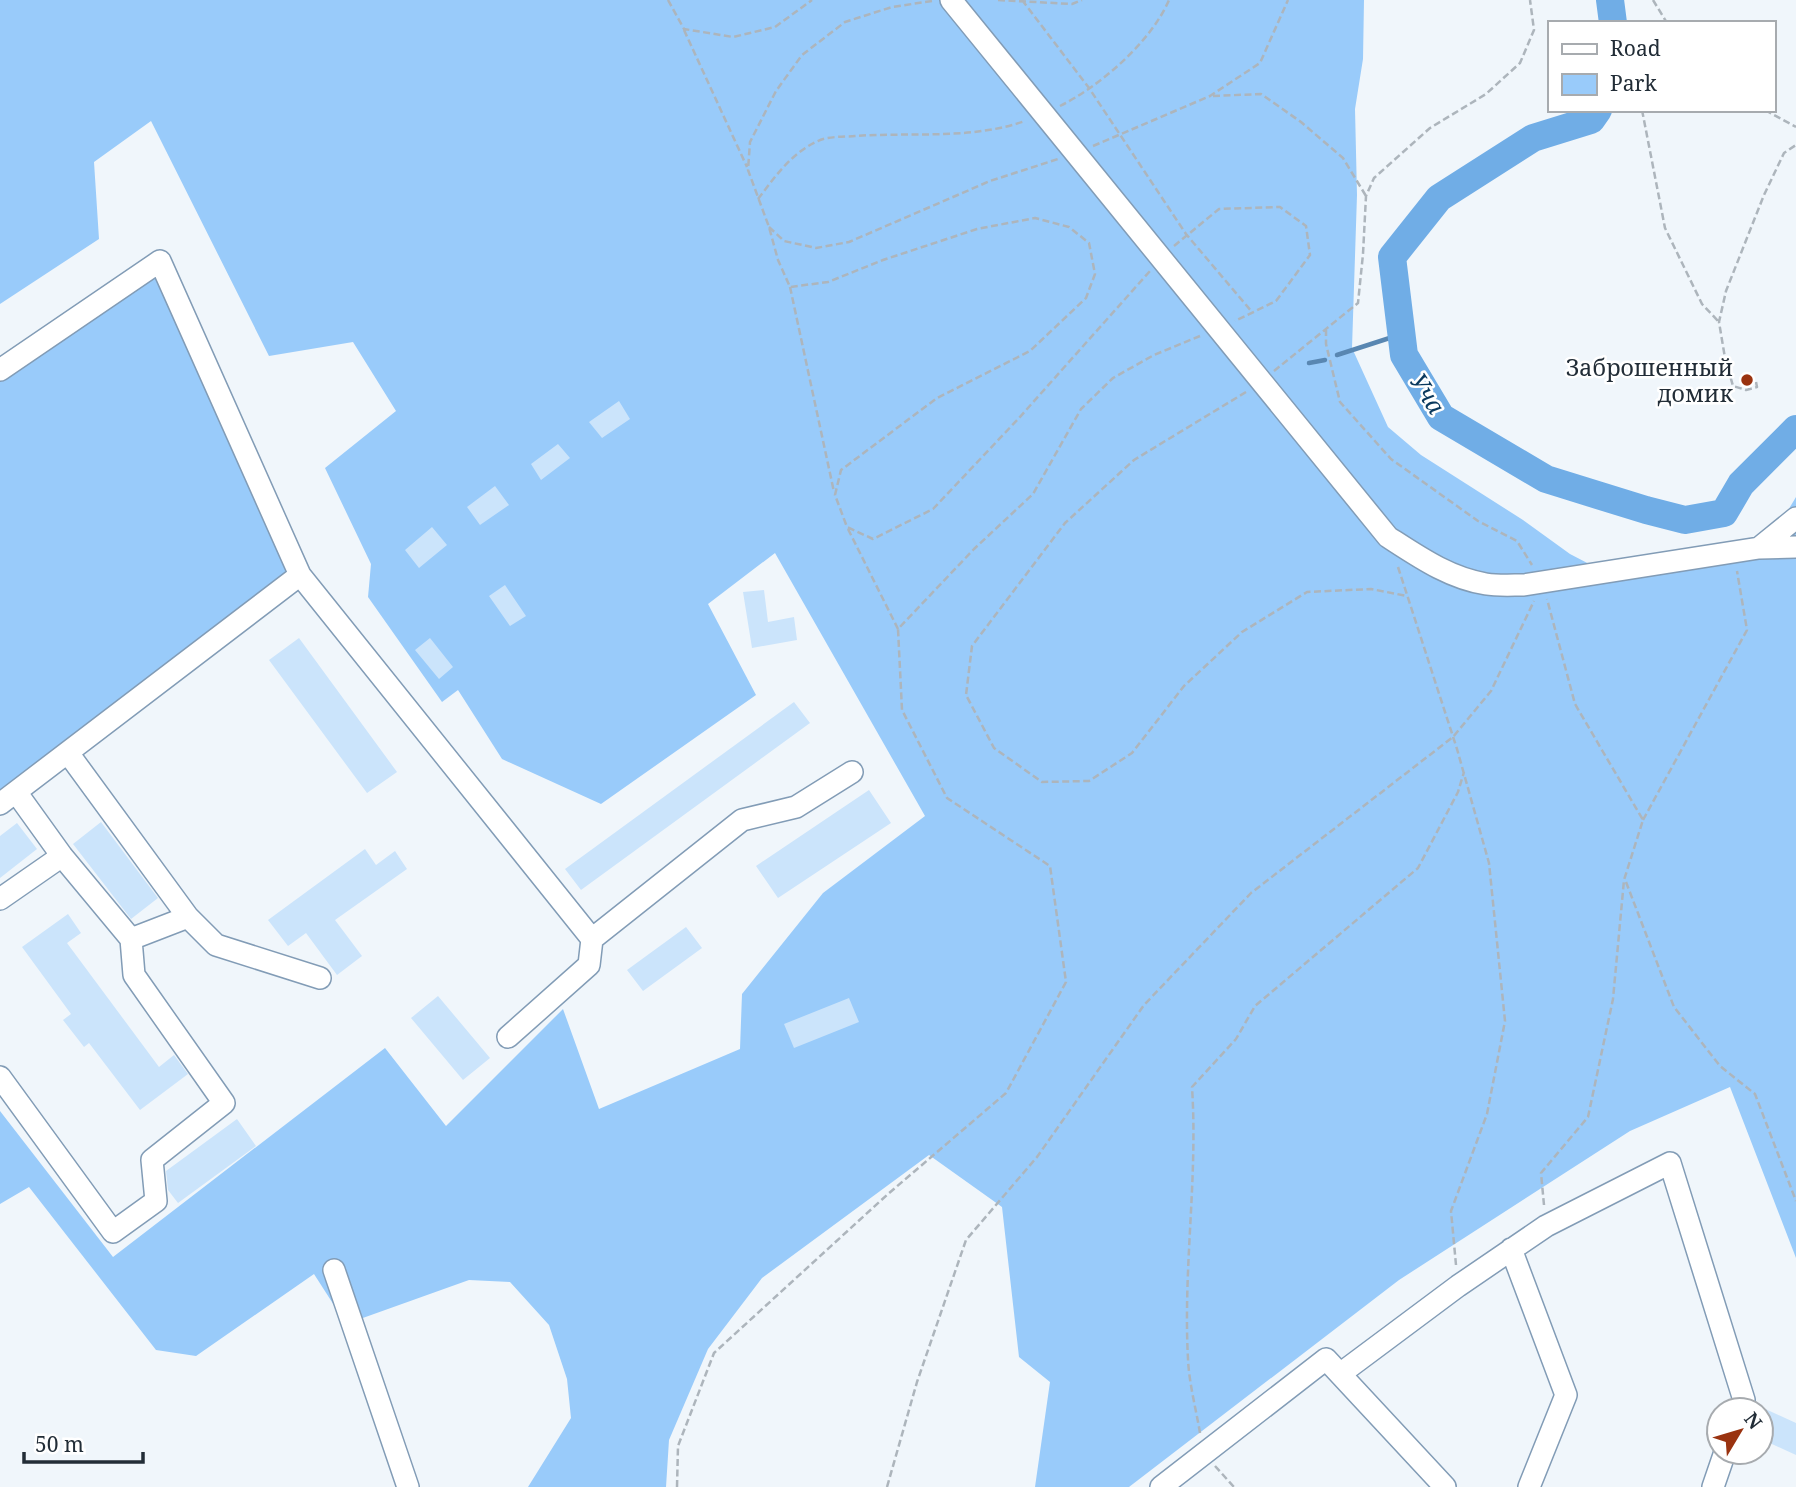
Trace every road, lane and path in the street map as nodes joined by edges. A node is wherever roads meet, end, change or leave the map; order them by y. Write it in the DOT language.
graph roads {
  1 [pos="668,0"];
  2 [pos="812,0"];
  3 [pos="935,0"];
  4 [pos="951,0"];
  5 [pos="998,0"];
  6 [pos="1082,0"];
  7 [pos="1288,0"];
  8 [pos="1530,0"];
  9 [pos="1653,0"];
  10 [pos="1022,1"];
  11 [pos="1666,21"];
  12 [pos="684,29"];
  13 [pos="1210,96"];
  14 [pos="1642,112"];
  15 [pos="1769,112"];
  16 [pos="1796,127"];
  17 [pos="886,134"];
  18 [pos="1118,135"];
  19 [pos="1796,145"];
  20 [pos="1076,153"];
  21 [pos="748,170"];
  22 [pos="1366,196"];
  23 [pos="758,199"];
  24 [pos="769,227"];
  25 [pos="1186,234"];
  26 [pos="1161,258"];
  27 [pos="790,287"];
  28 [pos="1252,312"];
  29 [pos="1718,322"];
  30 [pos="1219,328"];
  31 [pos="1326,329"];
  32 [pos="0,370"];
  33 [pos="1262,382"];
  34 [pos="1756,382"];
  35 [pos="835,495"];
  36 [pos="1796,518"];
  37 [pos="847,527"];
  38 [pos="1796,547"];
  39 [pos="1759,548"];
  40 [pos="1733,552"];
  41 [pos="300,575"];
  42 [pos="1543,582"];
  43 [pos="898,629"];
  44 [pos="1453,737"];
  45 [pos="68,753"];
  46 [pos="852,772"];
  47 [pos="1464,772"];
  48 [pos="8,798"];
  49 [pos="1643,820"];
  50 [pos="62,856"];
  51 [pos="1625,880"];
  52 [pos="0,899"];
  53 [pos="188,917"];
  54 [pos="131,939"];
  55 [pos="592,939"];
  56 [pos="320,978"];
  57 [pos="508,1037"];
  58 [pos="0,1077"];
  59 [pos="1794,1192"];
  60 [pos="1796,1201"];
  61 [pos="1546,1226"];
  62 [pos="1511,1249"];
  63 [pos="334,1270"];
  64 [pos="1458,1286"];
  65 [pos="1340,1374"];
  66 [pos="1743,1396"];
  67 [pos="1203,1454"];
  68 [pos="1720,1466"];
  69 [pos="408,1487"];
  70 [pos="677,1487"];
  71 [pos="887,1487"];
  72 [pos="1161,1487"];
  73 [pos="1234,1487"];
  74 [pos="1445,1487"];
  75 [pos="1529,1487"];
  76 [pos="1713,1487"];
  1 -- 12 [label="path"];
  2 -- 12 [label="path"];
  3 -- 21 [label="path"];
  4 -- 20 [label="lane"];
  5 -- 10 [label="path"];
  6 -- 10 [label="path"];
  7 -- 13 [label="path"];
  8 -- 22 [label="path"];
  9 -- 11 [label="path"];
  10 -- 18 [label="path"];
  12 -- 21 [label="path"];
  13 -- 18 [label="path"];
  13 -- 22 [label="path"];
  14 -- 29 [label="path"];
  15 -- 16 [label="path"];
  17 -- 23 [label="path"];
  18 -- 20 [label="path"];
  18 -- 25 [label="path"];
  19 -- 29 [label="path"];
  20 -- 24 [label="path"];
  20 -- 26 [label="lane"];
  21 -- 23 [label="path"];
  22 -- 31 [label="path"];
  23 -- 24 [label="path"];
  24 -- 27 [label="path"];
  25 -- 26 [label="path"];
  25 -- 28 [label="path"];
  25 -- 28 [label="path"];
  26 -- 30 [label="lane"];
  26 -- 37 [label="path"];
  27 -- 35 [label="path"];
  27 -- 35 [label="path"];
  28 -- 30 [label="path"];
  29 -- 34 [label="path"];
  30 -- 33 [label="lane"];
  30 -- 43 [label="path"];
  31 -- 33 [label="path"];
  31 -- 42 [label="path"];
  32 -- 41 [label="lane"];
  33 -- 42 [label="lane"];
  33 -- 44 [label="path"];
  35 -- 37 [label="path"];
  36 -- 39 [label="lane"];
  37 -- 43 [label="path"];
  38 -- 39 [label="lane"];
  39 -- 40 [label="lane"];
  40 -- 42 [label="lane"];
  40 -- 49 [label="path"];
  41 -- 45 [label="lane"];
  41 -- 55 [label="lane"];
  42 -- 44 [label="path"];
  42 -- 49 [label="path"];
  43 -- 70 [label="path"];
  44 -- 47 [label="path"];
  44 -- 71 [label="path"];
  45 -- 48 [label="lane"];
  45 -- 53 [label="lane"];
  46 -- 55 [label="lane"];
  47 -- 64 [label="path"];
  47 -- 67 [label="path"];
  48 -- 50 [label="lane"];
  49 -- 51 [label="path"];
  50 -- 52 [label="lane"];
  50 -- 54 [label="lane"];
  51 -- 59 [label="path"];
  51 -- 61 [label="path"];
  53 -- 54 [label="lane"];
  53 -- 56 [label="lane"];
  54 -- 58 [label="lane"];
  55 -- 57 [label="lane"];
  59 -- 60 [label="path"];
  61 -- 62 [label="lane"];
  61 -- 66 [label="lane"];
  62 -- 64 [label="lane"];
  62 -- 75 [label="lane"];
  63 -- 69 [label="lane"];
  64 -- 65 [label="lane"];
  65 -- 67 [label="lane"];
  65 -- 74 [label="lane"];
  67 -- 72 [label="lane"];
  67 -- 73 [label="path"];
  68 -- 76 [label="lane"];
}
